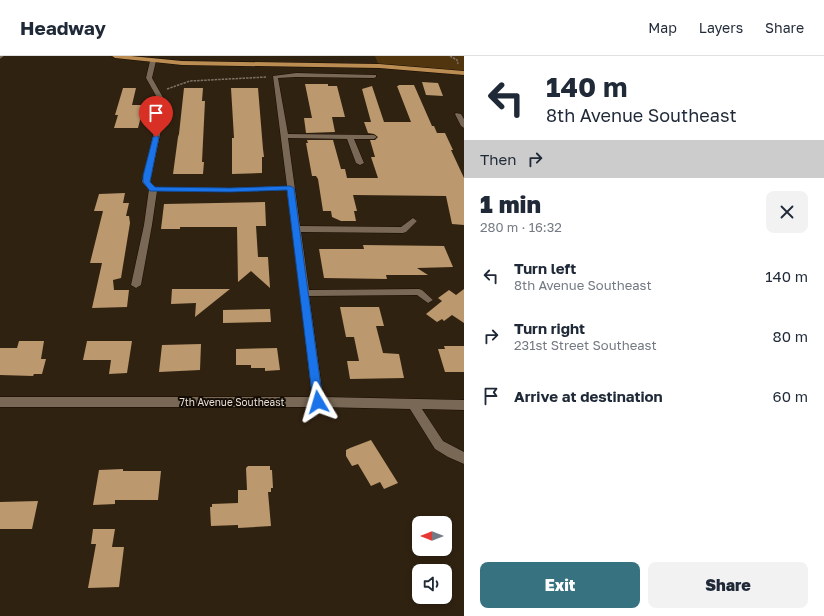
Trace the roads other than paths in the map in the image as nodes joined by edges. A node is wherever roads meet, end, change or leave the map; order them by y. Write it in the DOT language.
graph roads {
  1 [pos="115,56"];
  2 [pos="153,61"];
  3 [pos="464,73"];
  4 [pos="374,76"];
  5 [pos="458,114"];
  6 [pos="464,126"];
  7 [pos="284,136"];
  8 [pos="350,137"];
  9 [pos="374,137"];
  10 [pos="360,163"];
  11 [pos="290,188"];
  12 [pos="153,189"];
  13 [pos="413,221"];
  14 [pos="296,229"];
  15 [pos="136,285"];
  16 [pos="304,293"];
  17 [pos="428,300"];
  18 [pos="0,402"];
  19 [pos="318,402"];
  20 [pos="412,403"];
  21 [pos="464,405"];
  22 [pos="464,458"];
  1 -- 2 [label="main road"];
  2 -- 3 [label="main road"];
  2 -- 12 [label="street"];
  4 -- 7 [label="street"];
  5 -- 6 [label="street"];
  7 -- 8 [label="street"];
  7 -- 11 [label="street"];
  8 -- 9 [label="street"];
  8 -- 10 [label="street"];
  11 -- 12 [label="street"];
  11 -- 14 [label="street"];
  12 -- 15 [label="street"];
  13 -- 14 [label="street"];
  14 -- 16 [label="street"];
  16 -- 17 [label="street"];
  16 -- 19 [label="street"];
  18 -- 19 [label="street, 7th Avenue Southeast"];
  19 -- 20 [label="street, 7th Avenue Southeast"];
  20 -- 21 [label="street, 7th Avenue Southeast"];
  20 -- 22 [label="street"];
}
